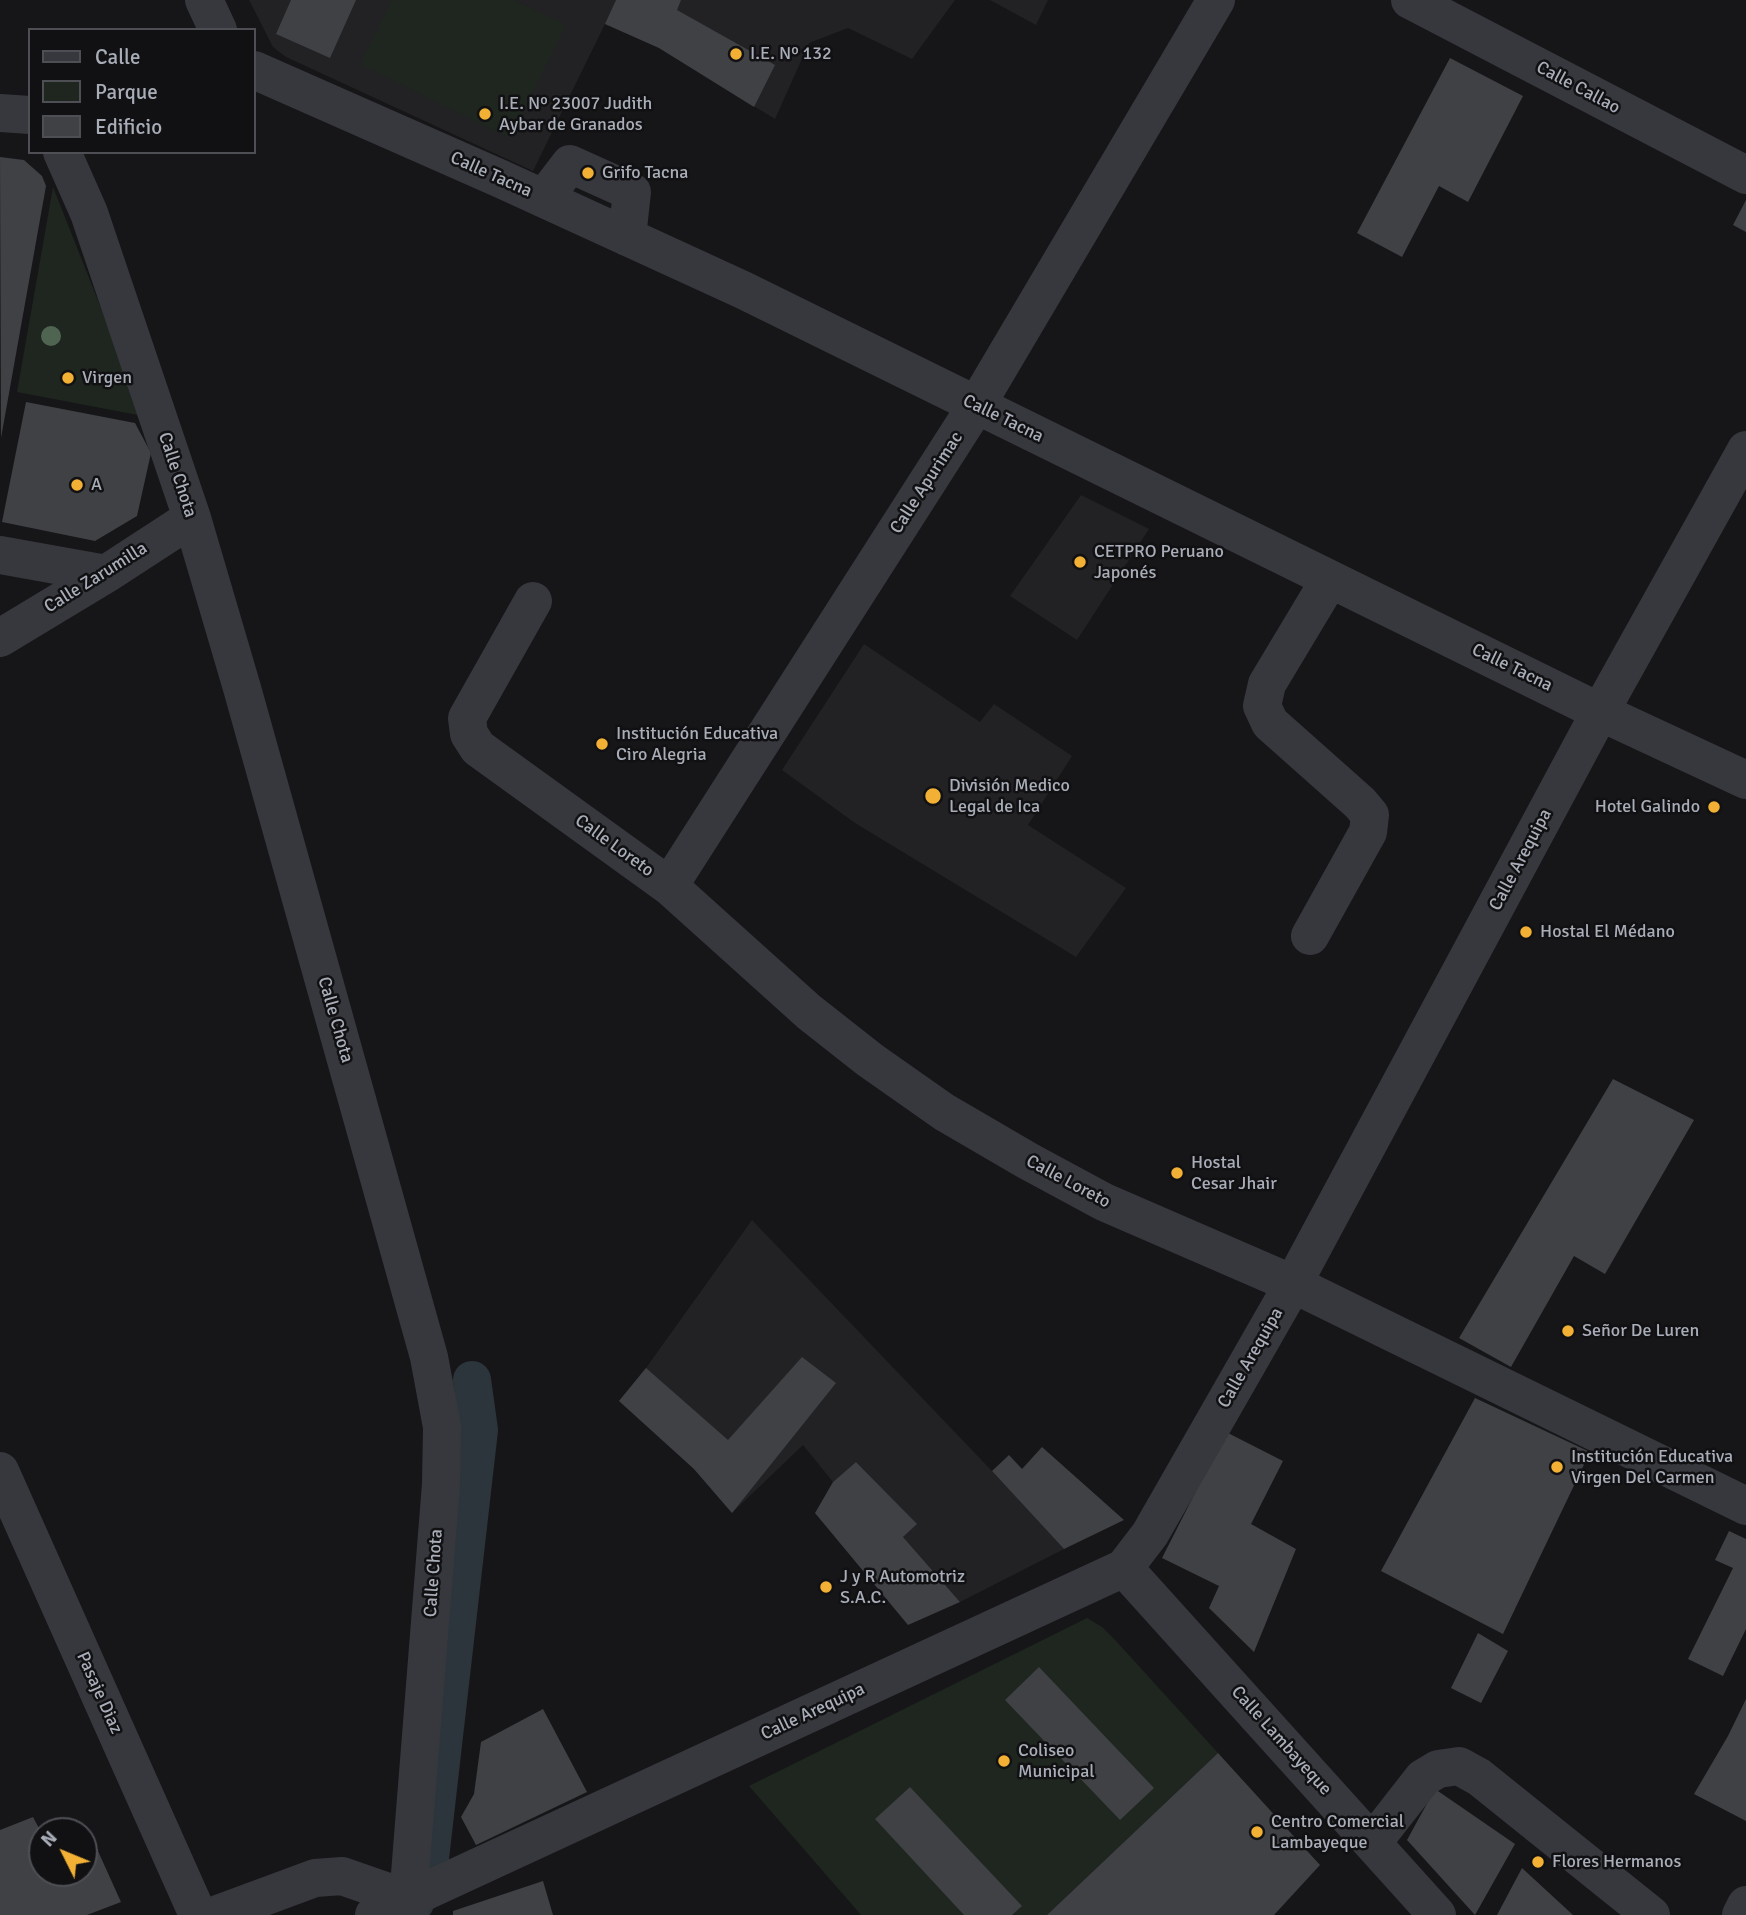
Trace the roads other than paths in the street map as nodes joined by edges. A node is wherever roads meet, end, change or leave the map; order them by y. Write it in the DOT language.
graph roads {
  1 [pos="204,0"];
  2 [pos="1216,0"];
  3 [pos="1410,0"];
  4 [pos="217,28"];
  5 [pos="256,71"];
  6 [pos="0,113"];
  7 [pos="28,115"];
  8 [pos="63,154"];
  9 [pos="1746,175"];
  10 [pos="976,406"];
  11 [pos="1746,450"];
  12 [pos="192,518"];
  13 [pos="0,555"];
  14 [pos="106,574"];
  15 [pos="1330,579"];
  16 [pos="533,601"];
  17 [pos="0,638"];
  18 [pos="1600,712"];
  19 [pos="1746,780"];
  20 [pos="669,886"];
  21 [pos="1310,936"];
  22 [pos="1293,1284"];
  23 [pos="0,1471"];
  24 [pos="1746,1506"];
  25 [pos="1124,1568"];
  26 [pos="1374,1842"];
  27 [pos="1746,1905"];
  28 [pos="409,1907"];
  29 [pos="198,1915"];
  30 [pos="215,1915"];
  31 [pos="374,1915"];
  32 [pos="1437,1915"];
  33 [pos="1651,1915"];
  34 [pos="1741,1915"];
  1 -- 4 [label="street"];
  2 -- 10 [label="street, Calle Apurimac"];
  3 -- 9 [label="street, Calle Callao"];
  5 -- 10 [label="street, Calle Tacna"];
  6 -- 7 [label="street"];
  8 -- 12 [label="street, Calle Chota"];
  10 -- 15 [label="street, Calle Tacna"];
  10 -- 20 [label="street, Calle Apurimac"];
  11 -- 18 [label="street, Calle Arequipa"];
  12 -- 14 [label="street, Calle Zarumilla"];
  12 -- 28 [label="street, Calle Chota"];
  13 -- 14 [label="street"];
  14 -- 17 [label="street, Calle Zarumilla"];
  15 -- 18 [label="street, Calle Tacna"];
  15 -- 21 [label="street"];
  16 -- 20 [label="street, Calle Loreto"];
  18 -- 19 [label="street, Calle Tacna"];
  18 -- 22 [label="street, Calle Arequipa"];
  20 -- 22 [label="street, Calle Loreto"];
  22 -- 24 [label="street, Calle Loreto"];
  22 -- 25 [label="street, Calle Arequipa"];
  23 -- 29 [label="street, Pasaje Diaz"];
  25 -- 26 [label="street, Calle Lambayeque"];
  25 -- 28 [label="street, Calle Arequipa"];
  26 -- 32 [label="street, Calle Lambayeque"];
  26 -- 33 [label="street"];
  27 -- 34 [label="street"];
  28 -- 30 [label="street"];
  28 -- 31 [label="street, Calle Arequipa"];
}
